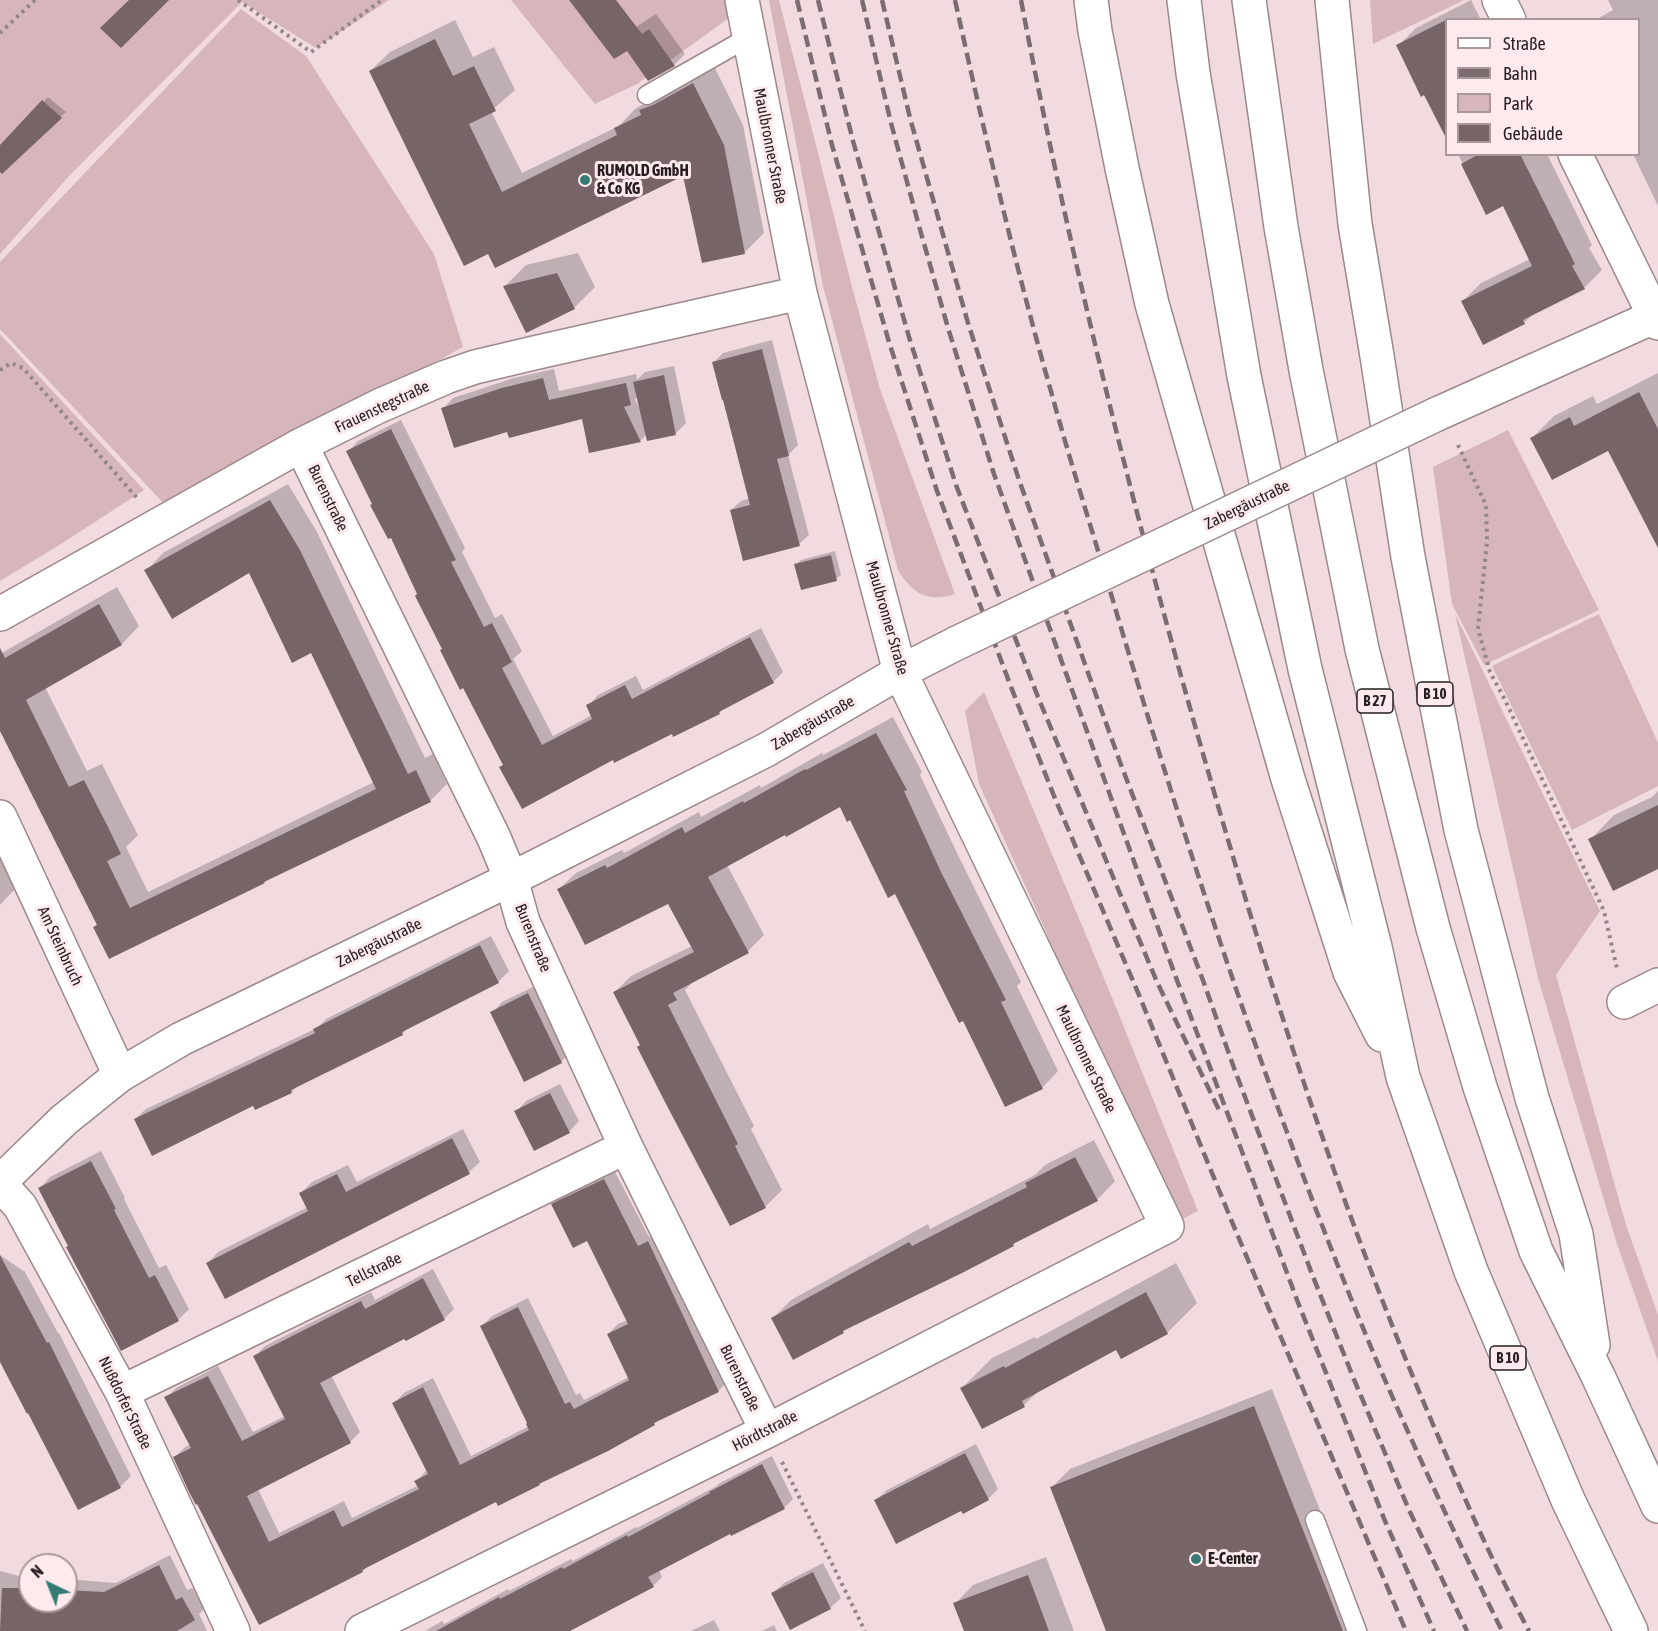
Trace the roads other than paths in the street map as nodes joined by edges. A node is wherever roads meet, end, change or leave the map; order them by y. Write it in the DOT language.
graph roads {
  1 [pos="742,0"];
  2 [pos="1091,0"];
  3 [pos="1184,0"];
  4 [pos="1249,0"];
  5 [pos="1332,0"];
  6 [pos="1499,0"];
  7 [pos="1508,18"];
  8 [pos="749,37"];
  9 [pos="647,95"];
  10 [pos="1576,156"];
  11 [pos="800,293"];
  12 [pos="1657,318"];
  13 [pos="302,445"];
  14 [pos="0,614"];
  15 [pos="900,672"];
  16 [pos="0,817"];
  17 [pos="510,879"];
  18 [pos="1658,985"];
  19 [pos="1624,1002"];
  20 [pos="120,1075"];
  21 [pos="1404,1077"];
  22 [pos="626,1147"];
  23 [pos="0,1183"];
  24 [pos="1167,1226"];
  25 [pos="1598,1376"];
  26 [pos="122,1392"];
  27 [pos="767,1431"];
  28 [pos="1658,1506"];
  29 [pos="1315,1520"];
  30 [pos="233,1631"];
  31 [pos="362,1631"];
  32 [pos="1357,1631"];
  33 [pos="1631,1631"];
  1 -- 8 [label="main road, Maulbronner Straße"];
  2 -- 21 [label="main road, B 10"];
  3 -- 21 [label="main road"];
  4 -- 25 [label="main road, B 27"];
  5 -- 25 [label="main road, B 10"];
  6 -- 7 [label="main road"];
  8 -- 9 [label="lane"];
  8 -- 11 [label="main road, Maulbronner Straße"];
  10 -- 12 [label="main road"];
  11 -- 13 [label="main road, Frauenstegstraße"];
  11 -- 15 [label="main road, Maulbronner Straße"];
  12 -- 15 [label="main road, Zabergäustraße, bridge"];
  13 -- 14 [label="main road, Frauenstegstraße"];
  13 -- 17 [label="main road, Burenstraße"];
  15 -- 17 [label="main road, Zabergäustraße"];
  15 -- 24 [label="main road, Maulbronner Straße"];
  16 -- 20 [label="main road, Am Steinbruch"];
  17 -- 20 [label="main road, Zabergäustraße"];
  17 -- 22 [label="main road, Burenstraße"];
  18 -- 19 [label="main road"];
  20 -- 23 [label="main road, Zabergäustraße"];
  21 -- 33 [label="main road, B 10"];
  22 -- 26 [label="main road, Tellstraße"];
  22 -- 27 [label="main road, Burenstraße"];
  23 -- 26 [label="main road, Nußdorfer Straße"];
  24 -- 27 [label="main road, Hördtstraße"];
  25 -- 28 [label="main road, B 10"];
  26 -- 30 [label="main road, Nußdorfer Straße"];
  27 -- 31 [label="main road, Hördtstraße"];
  29 -- 32 [label="lane"];
}
